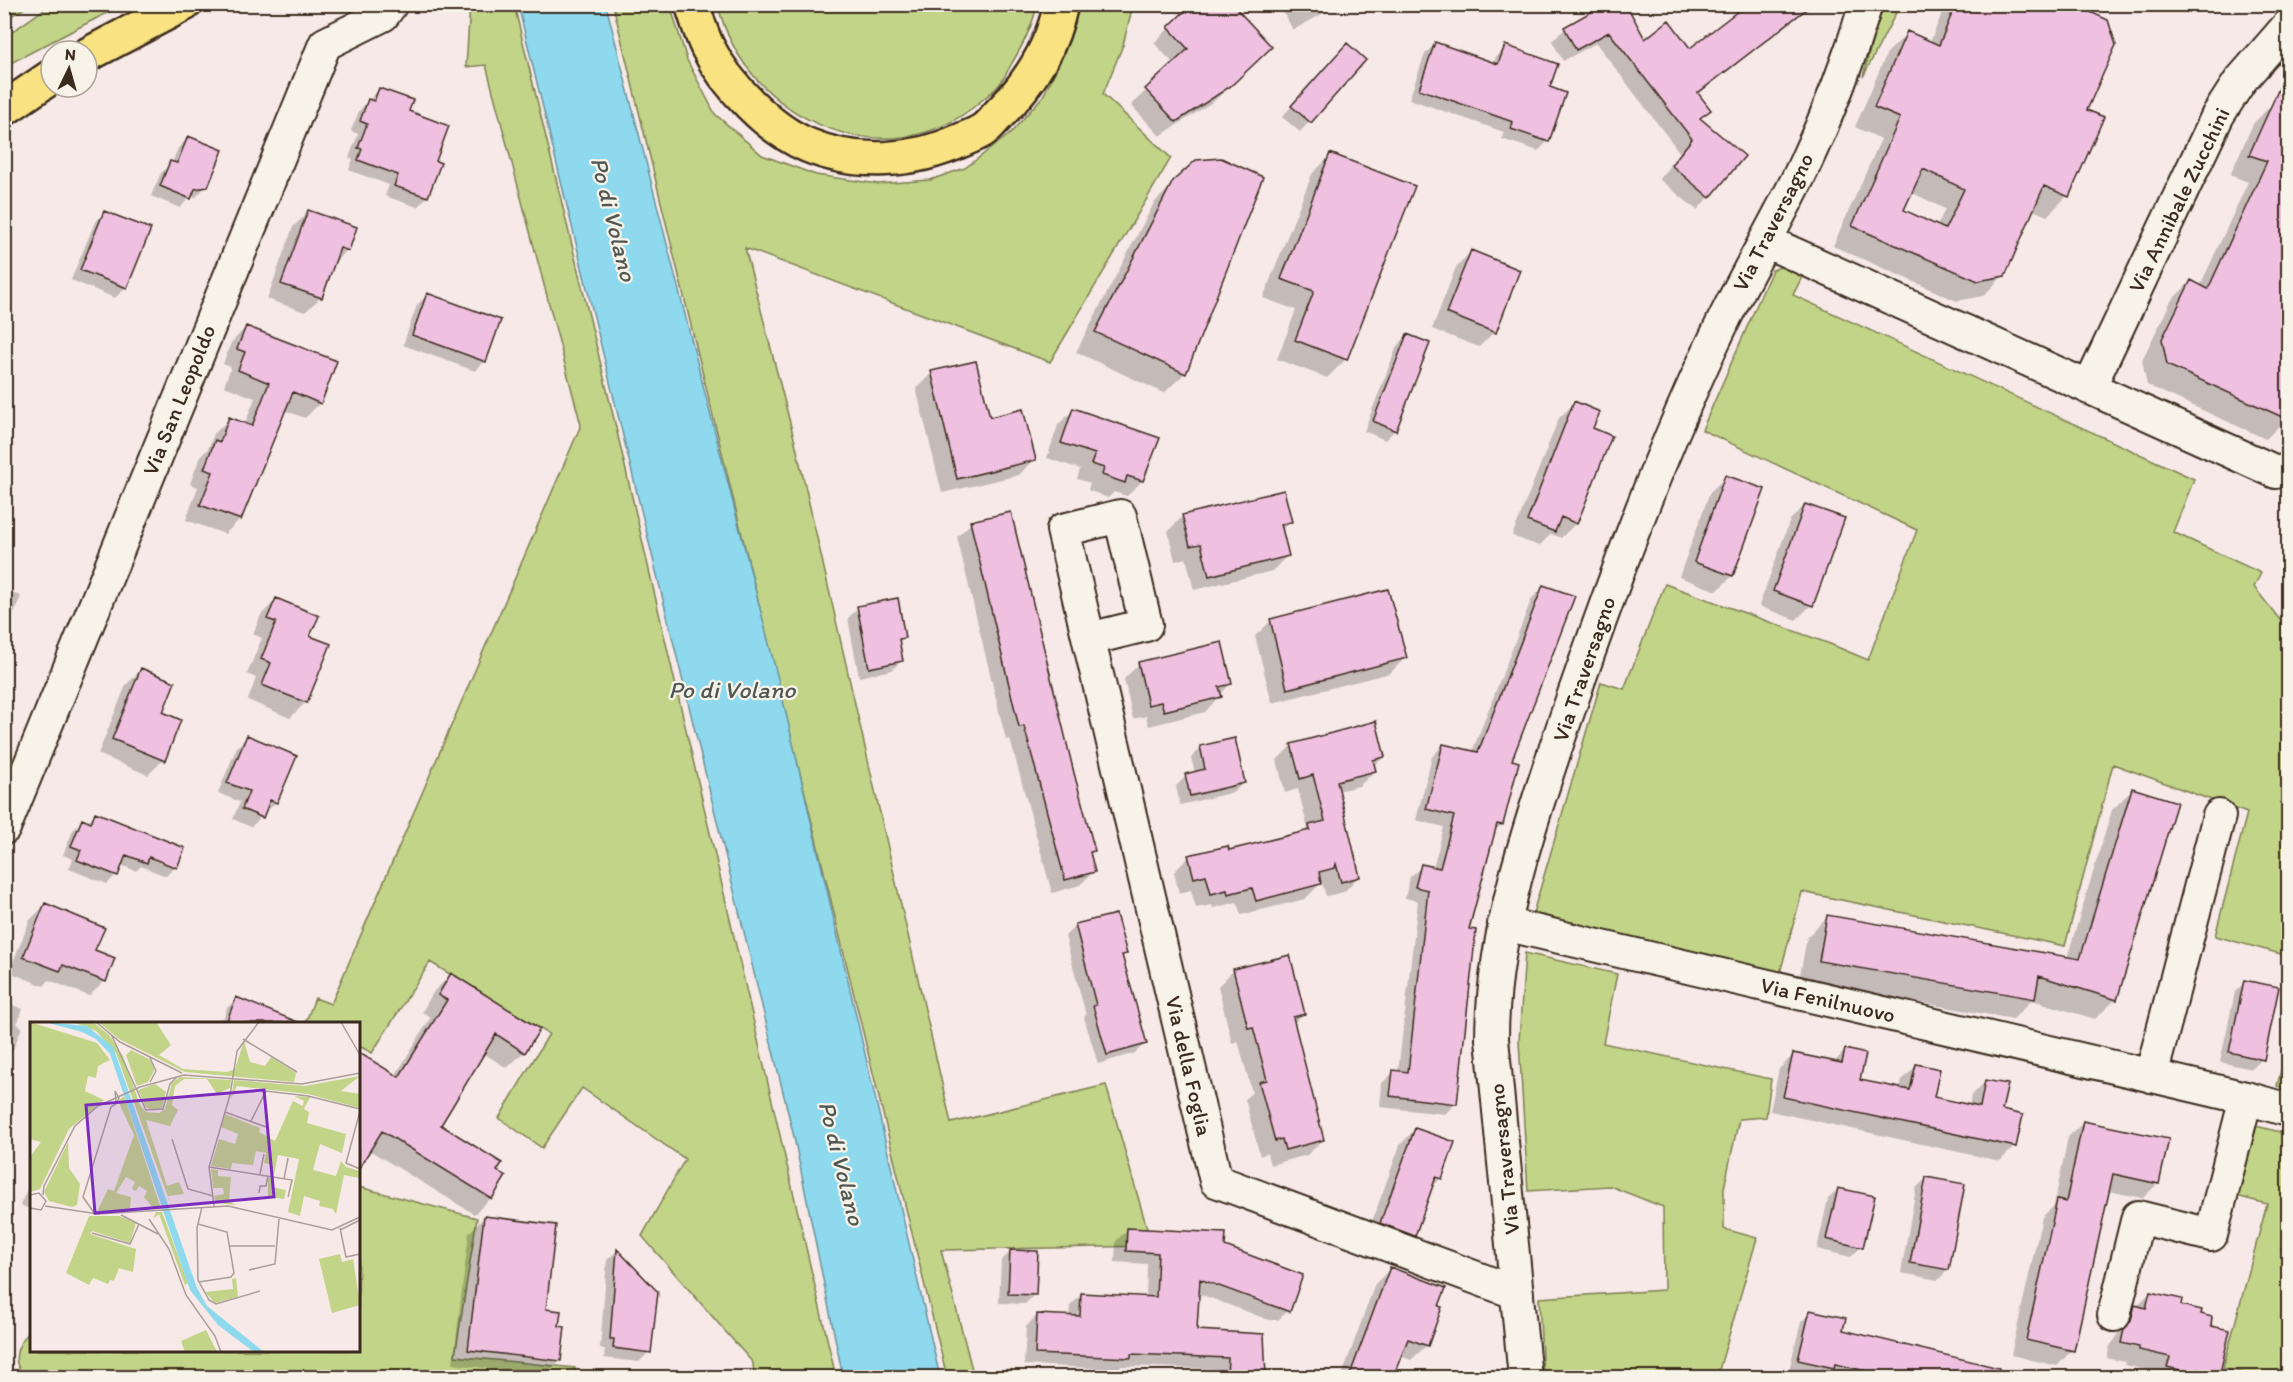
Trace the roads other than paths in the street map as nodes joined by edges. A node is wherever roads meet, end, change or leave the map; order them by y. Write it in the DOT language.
graph roads {
  1 [pos="184,4"];
  2 [pos="391,4"];
  3 [pos="692,4"];
  4 [pos="1061,4"];
  5 [pos="1866,4"];
  6 [pos="2289,26"];
  7 [pos="99,49"];
  8 [pos="39,85"];
  9 [pos="4,109"];
  10 [pos="1765,241"];
  11 [pos="2089,387"];
  12 [pos="2276,472"];
  13 [pos="1089,639"];
  14 [pos="2219,816"];
  15 [pos="4,828"];
  16 [pos="1504,924"];
  17 [pos="2151,1076"];
  18 [pos="2246,1098"];
  19 [pos="2289,1110"];
  20 [pos="1517,1293"];
  21 [pos="2114,1315"];
  22 [pos="1525,1377"];
  1 -- 7 [label="main road"];
  2 -- 15 [label="street, Via San Leopoldo"];
  3 -- 4 [label="main road"];
  5 -- 10 [label="street, Via Traversagno"];
  6 -- 11 [label="street, Via Annibale Zucchini"];
  8 -- 9 [label="main road"];
  10 -- 11 [label="street"];
  10 -- 16 [label="street, Via Traversagno"];
  11 -- 12 [label="street"];
  13 -- 20 [label="street, Via della Foglia"];
  14 -- 17 [label="street"];
  16 -- 17 [label="street, Via Fenilnuovo"];
  16 -- 20 [label="street, Via Traversagno"];
  17 -- 18 [label="street, Via Fenilnuovo"];
  18 -- 19 [label="street, Via Fenilnuovo"];
  18 -- 21 [label="street"];
  20 -- 22 [label="street, Via Traversagno"];
}
